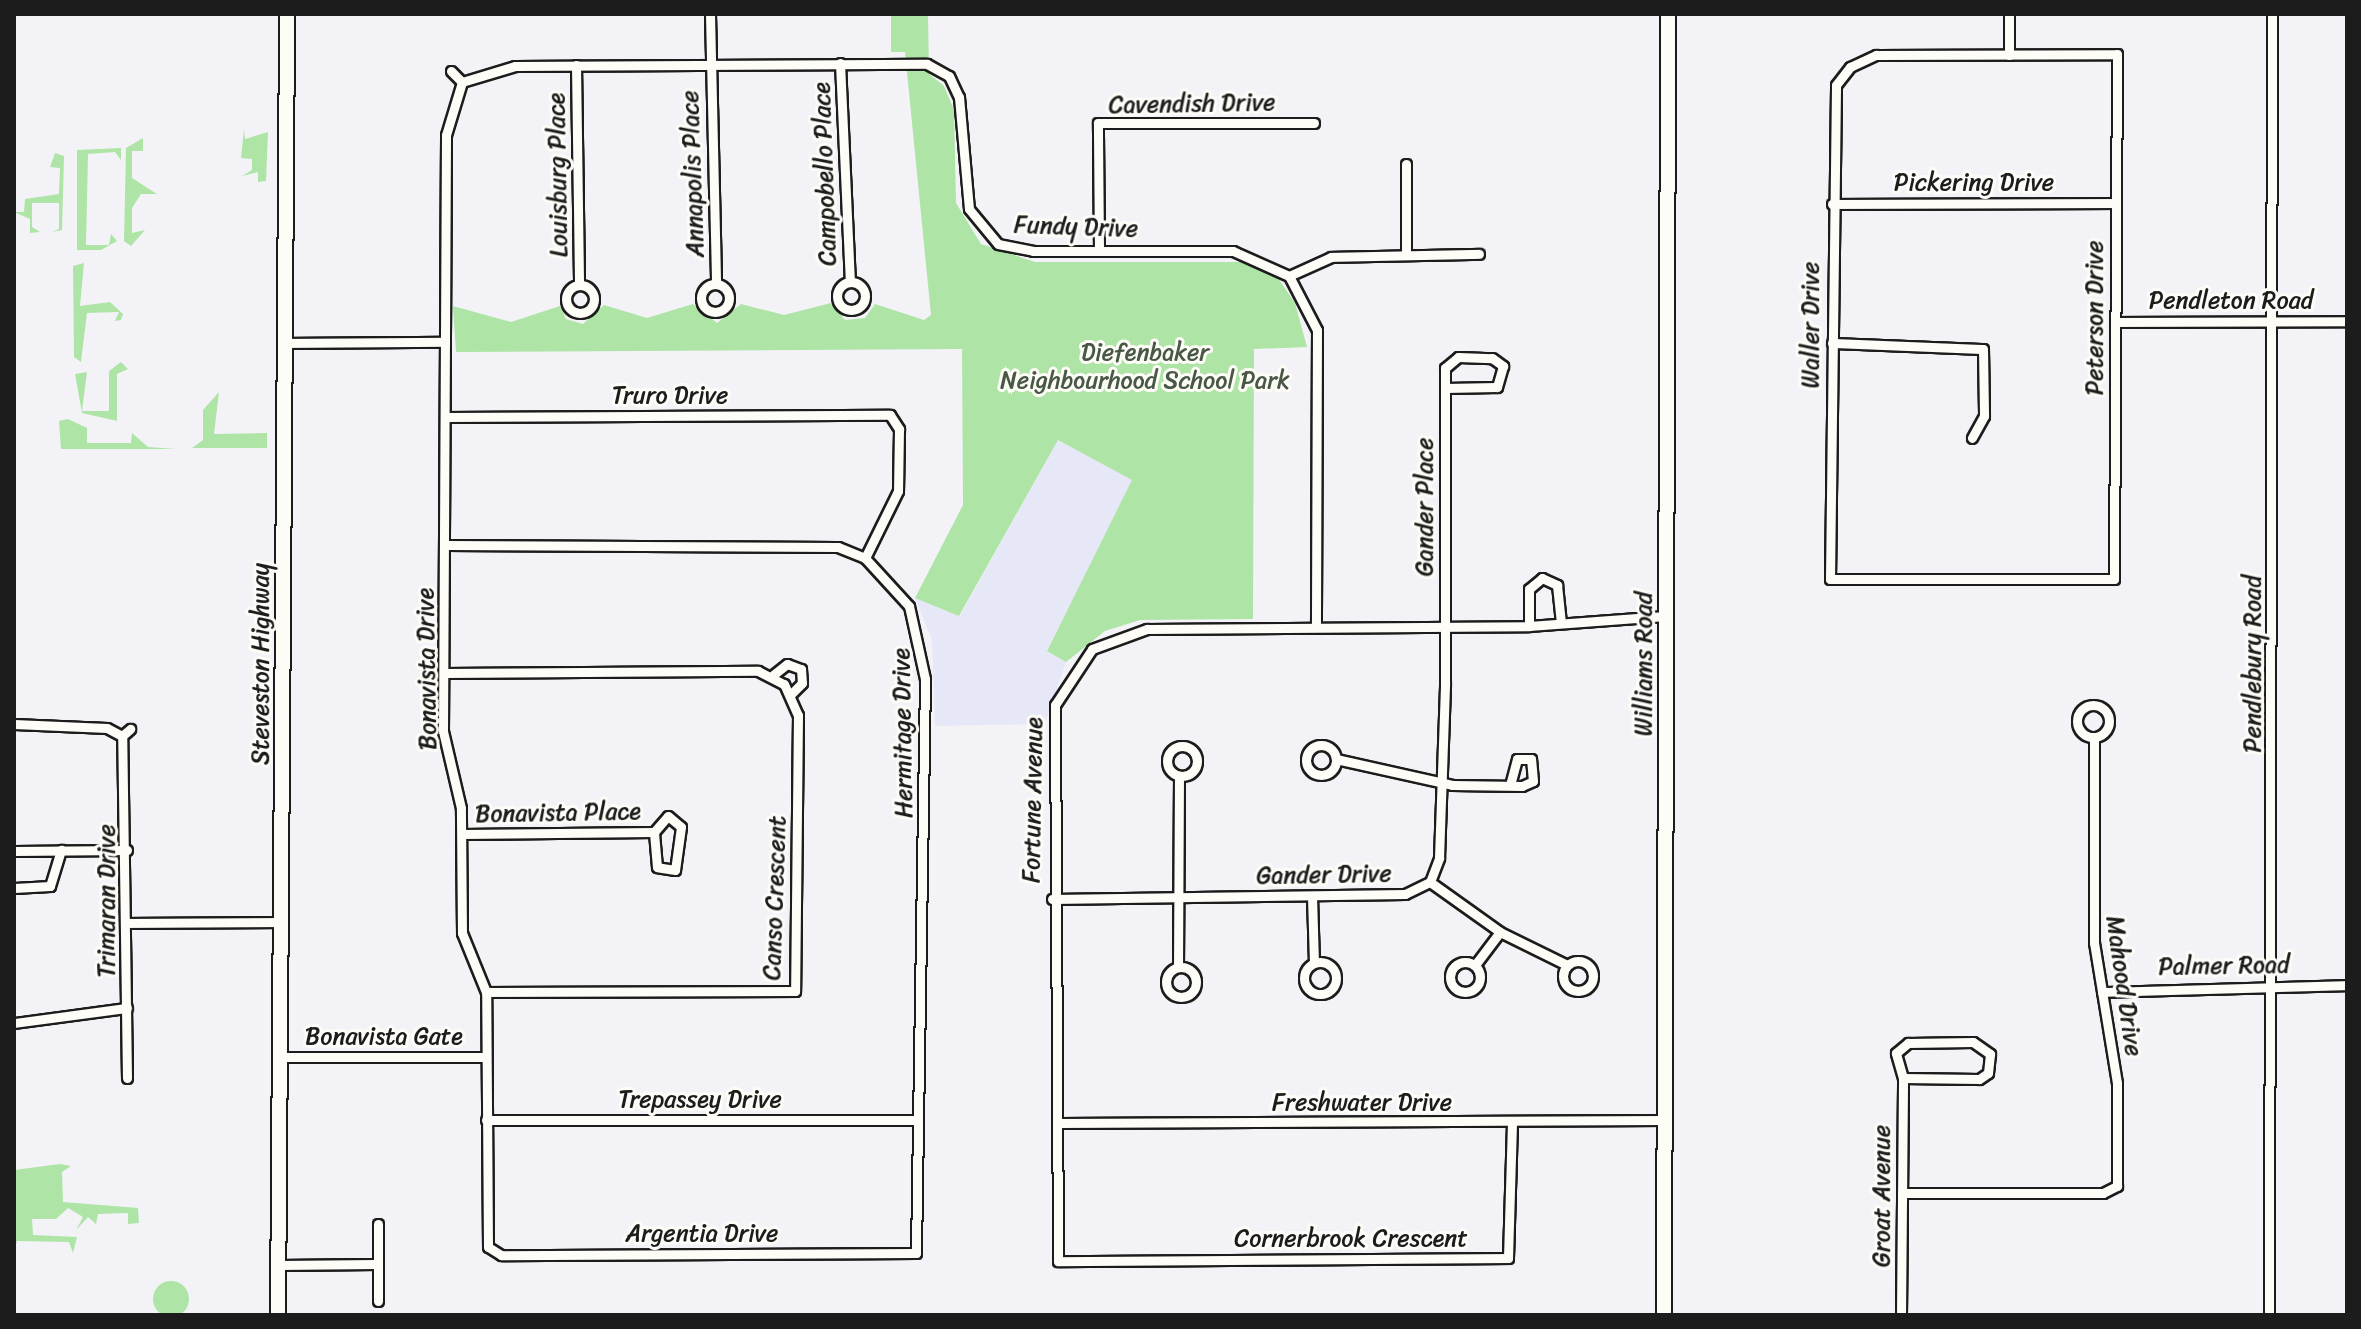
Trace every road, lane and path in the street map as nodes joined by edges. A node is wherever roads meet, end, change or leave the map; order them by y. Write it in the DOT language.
graph roads {
  1 [pos="287,14"];
  2 [pos="710,14"];
  3 [pos="1668,14"];
  4 [pos="2009,14"];
  5 [pos="2272,14"];
  6 [pos="2009,55"];
  7 [pos="840,63"];
  8 [pos="710,64"];
  9 [pos="576,65"];
  10 [pos="451,71"];
  11 [pos="1843,74"];
  12 [pos="462,82"];
  13 [pos="1314,123"];
  14 [pos="1406,164"];
  15 [pos="2116,203"];
  16 [pos="1832,204"];
  17 [pos="1099,249"];
  18 [pos="1406,254"];
  19 [pos="1479,254"];
  20 [pos="1289,276"];
  21 [pos="850,282"];
  22 [pos="716,283"];
  23 [pos="579,285"];
  24 [pos="2274,320"];
  25 [pos="2347,321"];
  26 [pos="2115,322"];
  27 [pos="445,342"];
  28 [pos="284,343"];
  29 [pos="1832,343"];
  30 [pos="1445,388"];
  31 [pos="445,417"];
  32 [pos="1972,438"];
  33 [pos="446,545"];
  34 [pos="865,558"];
  35 [pos="1830,579"];
  36 [pos="1666,616"];
  37 [pos="1561,622"];
  38 [pos="1529,626"];
  39 [pos="1316,627"];
  40 [pos="1445,627"];
  41 [pos="445,673"];
  42 [pos="773,675"];
  43 [pos="791,694"];
  44 [pos="14,724"];
  45 [pos="2094,737"];
  46 [pos="1336,759"];
  47 [pos="1179,776"];
  48 [pos="1439,781"];
  49 [pos="1510,785"];
  50 [pos="654,832"];
  51 [pos="463,834"];
  52 [pos="61,850"];
  53 [pos="127,850"];
  54 [pos="14,851"];
  55 [pos="1430,882"];
  56 [pos="14,888"];
  57 [pos="1312,896"];
  58 [pos="1178,897"];
  59 [pos="1052,899"];
  60 [pos="281,922"];
  61 [pos="127,923"];
  62 [pos="1500,932"];
  63 [pos="1314,963"];
  64 [pos="1475,965"];
  65 [pos="1567,965"];
  66 [pos="1178,967"];
  67 [pos="2273,984"];
  68 [pos="2347,985"];
  69 [pos="486,992"];
  70 [pos="2102,992"];
  71 [pos="127,1008"];
  72 [pos="14,1023"];
  73 [pos="281,1057"];
  74 [pos="486,1057"];
  75 [pos="127,1078"];
  76 [pos="1903,1078"];
  77 [pos="486,1120"];
  78 [pos="915,1120"];
  79 [pos="1664,1120"];
  80 [pos="1059,1123"];
  81 [pos="1512,1123"];
  82 [pos="1902,1193"];
  83 [pos="378,1224"];
  84 [pos="490,1251"];
  85 [pos="916,1253"];
  86 [pos="1058,1261"];
  87 [pos="376,1264"];
  88 [pos="279,1265"];
  89 [pos="378,1301"];
  90 [pos="278,1315"];
  91 [pos="1664,1315"];
  92 [pos="1901,1315"];
  93 [pos="2269,1315"];
  1 -- 28 [label="main road, Steveston Highway"];
  2 -- 8 [label="street, Annapolis Place"];
  3 -- 36 [label="main road, Williams Road"];
  4 -- 6 [label="street"];
  5 -- 24 [label="street, Pendlebury Road"];
  6 -- 11 [label="street, Peterson Drive"];
  6 -- 15 [label="street, Peterson Drive"];
  7 -- 8 [label="street, Fundy Drive"];
  7 -- 17 [label="street, Fundy Drive"];
  7 -- 21 [label="street, Campobello Place"];
  8 -- 9 [label="street, Fundy Drive"];
  8 -- 22 [label="street, Annapolis Place"];
  9 -- 12 [label="street, Fundy Drive"];
  9 -- 23 [label="street, Louisburg Place"];
  10 -- 12 [label="street"];
  11 -- 16 [label="street, Waller Drive"];
  12 -- 27 [label="street, Bonavista Drive"];
  13 -- 17 [label="street, Cavendish Drive"];
  14 -- 18 [label="street"];
  15 -- 16 [label="street, Pickering Drive"];
  15 -- 26 [label="street, Peterson Drive"];
  16 -- 29 [label="street, Waller Drive"];
  17 -- 20 [label="street, Fundy Drive"];
  18 -- 19 [label="street"];
  18 -- 20 [label="street"];
  20 -- 39 [label="street"];
  24 -- 25 [label="street, Pendleton Road"];
  24 -- 26 [label="street, Pendleton Road"];
  24 -- 67 [label="street, Pendlebury Road"];
  26 -- 35 [label="street, Peterson Drive"];
  27 -- 28 [label="street"];
  27 -- 31 [label="street, Bonavista Drive"];
  28 -- 60 [label="main road, Steveston Highway"];
  29 -- 32 [label="street"];
  29 -- 35 [label="street, Waller Drive"];
  30 -- 30 [label="street"];
  30 -- 40 [label="street, Gander Place"];
  31 -- 33 [label="street, Bonavista Drive"];
  31 -- 34 [label="street, Truro Drive"];
  33 -- 34 [label="street"];
  33 -- 41 [label="street, Bonavista Drive"];
  34 -- 78 [label="street, Hermitage Drive"];
  36 -- 37 [label="street, Fortune Avenue"];
  36 -- 79 [label="main road, Williams Road"];
  37 -- 38 [label="street, Fortune Avenue"];
  37 -- 38 [label="street"];
  38 -- 40 [label="street, Fortune Avenue"];
  39 -- 40 [label="street, Fortune Avenue"];
  39 -- 59 [label="street, Fortune Avenue"];
  40 -- 48 [label="street"];
  41 -- 42 [label="street, Canso Crescent"];
  41 -- 51 [label="street, Bonavista Drive"];
  42 -- 43 [label="street"];
  42 -- 43 [label="street, Canso Crescent"];
  43 -- 69 [label="street, Canso Crescent"];
  44 -- 53 [label="street, Trimaran Drive"];
  45 -- 70 [label="street, Mahood Drive"];
  46 -- 48 [label="street"];
  47 -- 58 [label="street"];
  48 -- 49 [label="street"];
  48 -- 55 [label="street"];
  50 -- 50 [label="street, Bonavista Place"];
  50 -- 51 [label="street, Bonavista Place"];
  51 -- 69 [label="street, Bonavista Drive"];
  52 -- 53 [label="street"];
  52 -- 54 [label="street"];
  52 -- 56 [label="street"];
  53 -- 61 [label="street, Trimaran Drive"];
  55 -- 57 [label="street, Gander Drive"];
  55 -- 62 [label="street"];
  57 -- 58 [label="street, Gander Drive"];
  57 -- 63 [label="street"];
  58 -- 59 [label="street, Gander Drive"];
  58 -- 66 [label="street"];
  59 -- 80 [label="street, Fortune Avenue"];
  60 -- 61 [label="street"];
  60 -- 73 [label="main road, Steveston Highway"];
  61 -- 71 [label="street, Trimaran Drive"];
  62 -- 64 [label="street"];
  62 -- 65 [label="street"];
  67 -- 68 [label="street, Palmer Road"];
  67 -- 70 [label="street, Palmer Road"];
  67 -- 93 [label="street, Pendlebury Road"];
  69 -- 74 [label="street, Bonavista Drive"];
  70 -- 82 [label="street, Mahood Drive"];
  71 -- 72 [label="street"];
  71 -- 75 [label="street, Trimaran Drive"];
  73 -- 74 [label="street, Bonavista Gate"];
  73 -- 88 [label="main road, Steveston Highway"];
  74 -- 77 [label="street, Bonavista Drive"];
  76 -- 76 [label="street, Groat Avenue"];
  76 -- 82 [label="street, Groat Avenue"];
  77 -- 78 [label="street, Trepassey Drive"];
  77 -- 84 [label="street, Bonavista Drive"];
  78 -- 85 [label="street, Hermitage Drive"];
  79 -- 81 [label="street, Freshwater Drive"];
  79 -- 91 [label="main road, Williams Road"];
  80 -- 81 [label="street, Freshwater Drive"];
  80 -- 86 [label="street, Fortune Avenue"];
  81 -- 86 [label="street, Cornerbrook Crescent"];
  82 -- 92 [label="street, Groat Avenue"];
  83 -- 87 [label="street"];
  84 -- 85 [label="street, Argentia Drive"];
  87 -- 88 [label="street"];
  87 -- 89 [label="street"];
  88 -- 90 [label="main road, Steveston Highway"];
}
